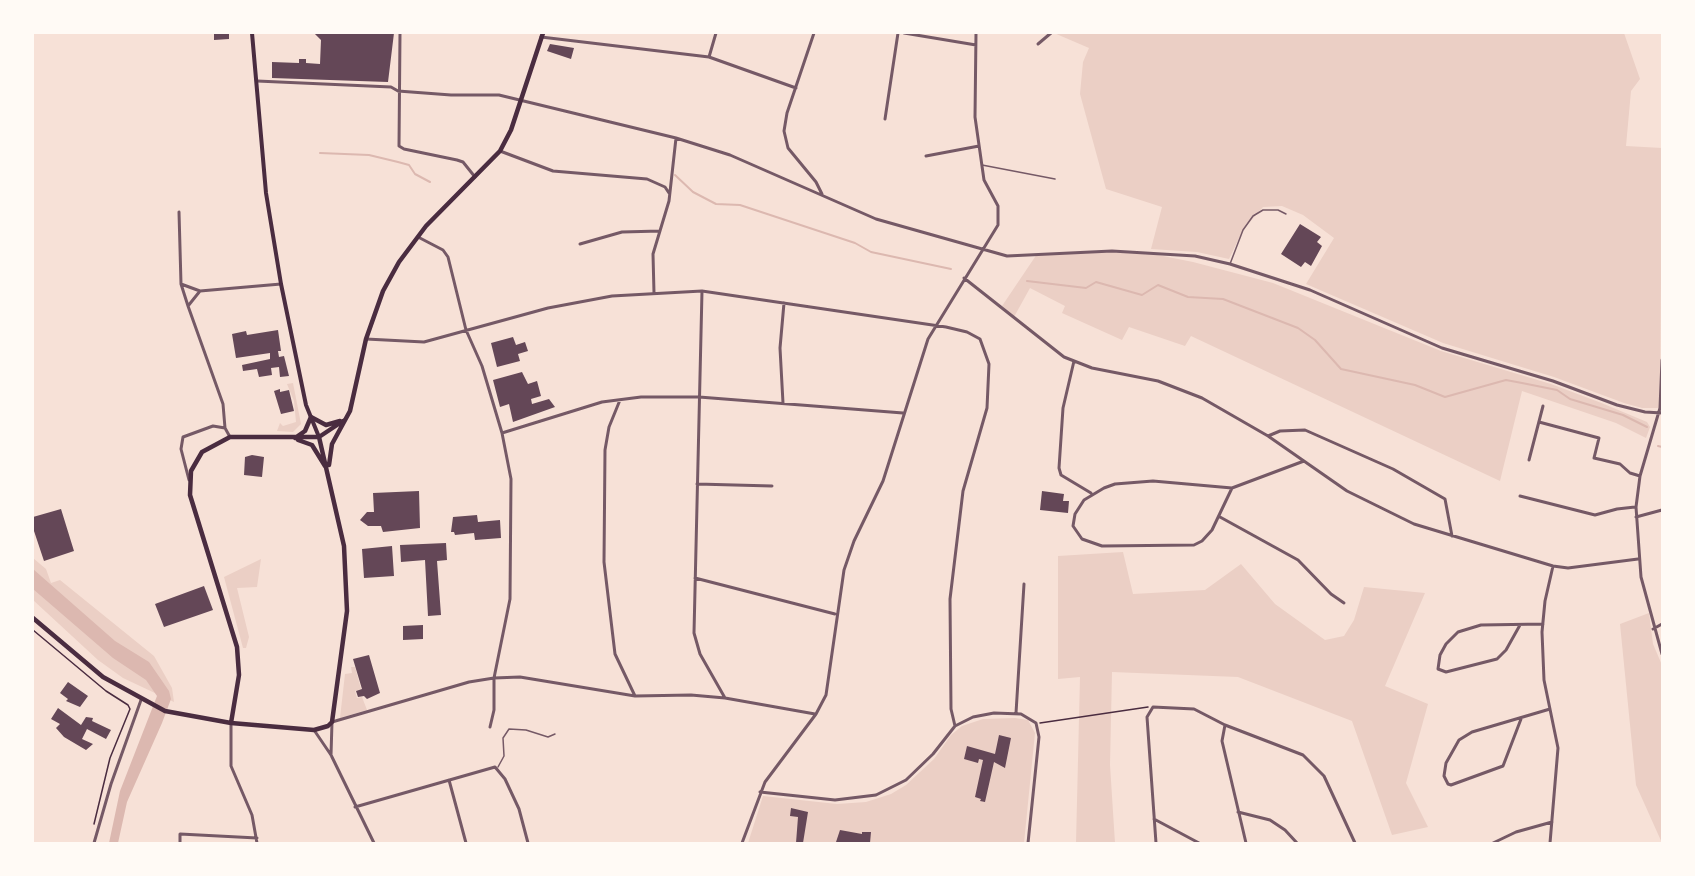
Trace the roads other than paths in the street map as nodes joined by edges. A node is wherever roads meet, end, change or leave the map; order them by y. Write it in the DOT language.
graph roads {
  1 [pos="252,33"];
  2 [pos="400,33"];
  3 [pos="716,33"];
  4 [pos="814,33"];
  5 [pos="898,33"];
  6 [pos="904,33"];
  7 [pos="976,33"];
  8 [pos="1051,33"];
  9 [pos="542,35"];
  10 [pos="1038,44"];
  11 [pos="976,45"];
  12 [pos="708,57"];
  13 [pos="255,81"];
  14 [pos="796,88"];
  15 [pos="398,91"];
  16 [pos="520,101"];
  17 [pos="885,119"];
  18 [pos="676,138"];
  19 [pos="979,146"];
  20 [pos="500,151"];
  21 [pos="926,156"];
  22 [pos="981,165"];
  23 [pos="476,177"];
  24 [pos="1055,179"];
  25 [pos="669,193"];
  26 [pos="823,196"];
  27 [pos="179,212"];
  28 [pos="1286,214"];
  29 [pos="660,231"];
  30 [pos="418,237"];
  31 [pos="579,244"];
  32 [pos="982,250"];
  33 [pos="1230,264"];
  34 [pos="964,278"];
  35 [pos="181,284"];
  36 [pos="281,284"];
  37 [pos="200,291"];
  38 [pos="702,291"];
  39 [pos="654,293"];
  40 [pos="784,303"];
  41 [pos="188,306"];
  42 [pos="934,326"];
  43 [pos="466,330"];
  44 [pos="366,339"];
  45 [pos="1662,360"];
  46 [pos="1074,361"];
  47 [pos="699,397"];
  48 [pos="620,400"];
  49 [pos="783,403"];
  50 [pos="1544,406"];
  51 [pos="903,413"];
  52 [pos="1660,413"];
  53 [pos="311,417"];
  54 [pos="346,419"];
  55 [pos="1539,422"];
  56 [pos="225,428"];
  57 [pos="502,433"];
  58 [pos="230,436"];
  59 [pos="1268,436"];
  60 [pos="319,437"];
  61 [pos="295,438"];
  62 [pos="1529,460"];
  63 [pos="1304,461"];
  64 [pos="328,471"];
  65 [pos="1640,476"];
  66 [pos="189,480"];
  67 [pos="697,484"];
  68 [pos="772,486"];
  69 [pos="1232,488"];
  70 [pos="1092,494"];
  71 [pos="1521,496"];
  72 [pos="1636,507"];
  73 [pos="1662,510"];
  74 [pos="1220,517"];
  75 [pos="1636,517"];
  76 [pos="1452,536"];
  77 [pos="1638,559"];
  78 [pos="1553,566"];
  79 [pos="695,578"];
  80 [pos="1024,584"];
  81 [pos="1344,603"];
  82 [pos="836,614"];
  83 [pos="33,618"];
  84 [pos="1543,624"];
  85 [pos="1662,624"];
  86 [pos="1520,625"];
  87 [pos="1653,629"];
  88 [pos="1662,654"];
  89 [pos="494,678"];
  90 [pos="635,696"];
  91 [pos="725,698"];
  92 [pos="144,702"];
  93 [pos="1550,709"];
  94 [pos="1016,713"];
  95 [pos="816,714"];
  96 [pos="1521,718"];
  97 [pos="332,722"];
  98 [pos="231,723"];
  99 [pos="1225,725"];
  100 [pos="955,726"];
  101 [pos="490,727"];
  102 [pos="314,730"];
  103 [pos="555,734"];
  104 [pos="331,755"];
  105 [pos="497,767"];
  106 [pos="449,780"];
  107 [pos="760,792"];
  108 [pos="355,807"];
  109 [pos="1238,812"];
  110 [pos="1154,819"];
  111 [pos="1552,822"];
  112 [pos="257,841"];
  113 [pos="94,843"];
  114 [pos="180,843"];
  115 [pos="374,843"];
  116 [pos="466,843"];
  117 [pos="528,843"];
  118 [pos="742,843"];
  119 [pos="1028,843"];
  120 [pos="1156,843"];
  121 [pos="1199,843"];
  122 [pos="1246,843"];
  123 [pos="1297,843"];
  124 [pos="1355,843"];
  125 [pos="1493,843"];
  126 [pos="1550,843"];
  1 -- 13 [label="main road"];
  2 -- 15 [label="street"];
  3 -- 12 [label="street"];
  4 -- 14 [label="street"];
  5 -- 17 [label="street"];
  6 -- 11 [label="street"];
  7 -- 11 [label="street"];
  8 -- 10 [label="street"];
  9 -- 12 [label="street"];
  9 -- 16 [label="main road"];
  11 -- 19 [label="street"];
  12 -- 14 [label="street"];
  13 -- 15 [label="street"];
  13 -- 36 [label="main road"];
  14 -- 26 [label="street"];
  15 -- 16 [label="street"];
  15 -- 23 [label="street"];
  16 -- 18 [label="street"];
  16 -- 20 [label="main road"];
  18 -- 25 [label="street"];
  18 -- 26 [label="street"];
  19 -- 21 [label="street"];
  19 -- 22 [label="street"];
  20 -- 23 [label="main road"];
  20 -- 25 [label="street"];
  22 -- 24 [label="lane"];
  22 -- 32 [label="street"];
  23 -- 30 [label="main road"];
  25 -- 29 [label="street"];
  26 -- 32 [label="street"];
  27 -- 35 [label="street"];
  28 -- 33 [label="lane"];
  29 -- 31 [label="street"];
  29 -- 39 [label="street"];
  30 -- 43 [label="street"];
  30 -- 44 [label="main road"];
  32 -- 33 [label="street"];
  32 -- 34 [label="street"];
  33 -- 52 [label="street"];
  34 -- 42 [label="street"];
  34 -- 46 [label="street"];
  35 -- 37 [label="street"];
  35 -- 41 [label="street"];
  36 -- 37 [label="street"];
  36 -- 53 [label="main road"];
  37 -- 41 [label="street"];
  38 -- 39 [label="street"];
  38 -- 40 [label="street"];
  38 -- 47 [label="street"];
  39 -- 43 [label="street"];
  40 -- 42 [label="street"];
  40 -- 49 [label="street"];
  41 -- 56 [label="street"];
  42 -- 51 [label="street"];
  42 -- 100 [label="street"];
  43 -- 44 [label="street"];
  43 -- 57 [label="street"];
  44 -- 54 [label="main road"];
  45 -- 52 [label="street"];
  46 -- 59 [label="street"];
  46 -- 70 [label="street"];
  47 -- 48 [label="street"];
  47 -- 49 [label="street"];
  47 -- 67 [label="street"];
  48 -- 57 [label="street"];
  48 -- 90 [label="street"];
  49 -- 51 [label="street"];
  50 -- 55 [label="street"];
  51 -- 82 [label="street"];
  52 -- 65 [label="street"];
  53 -- 54 [label="main road"];
  53 -- 60 [label="main road"];
  53 -- 61 [label="main road"];
  54 -- 60 [label="main road"];
  54 -- 64 [label="main road"];
  55 -- 62 [label="street"];
  55 -- 65 [label="street"];
  56 -- 58 [label="street"];
  56 -- 66 [label="street"];
  57 -- 89 [label="street"];
  58 -- 61 [label="main road"];
  58 -- 66 [label="main road"];
  59 -- 63 [label="street"];
  59 -- 76 [label="street"];
  60 -- 61 [label="main road"];
  60 -- 64 [label="main road"];
  61 -- 64 [label="main road"];
  63 -- 69 [label="street"];
  63 -- 76 [label="street"];
  64 -- 97 [label="main road"];
  65 -- 72 [label="street"];
  66 -- 98 [label="main road"];
  67 -- 68 [label="street"];
  67 -- 79 [label="street"];
  69 -- 70 [label="street"];
  69 -- 74 [label="street"];
  70 -- 74 [label="street"];
  71 -- 72 [label="street"];
  72 -- 75 [label="street"];
  73 -- 75 [label="street"];
  74 -- 81 [label="street"];
  75 -- 77 [label="street"];
  76 -- 78 [label="street"];
  77 -- 78 [label="street"];
  77 -- 87 [label="street"];
  78 -- 84 [label="street"];
  79 -- 82 [label="street"];
  79 -- 91 [label="street"];
  80 -- 94 [label="street"];
  82 -- 95 [label="street"];
  83 -- 92 [label="main road"];
  84 -- 86 [label="street"];
  84 -- 93 [label="street"];
  85 -- 87 [label="street"];
  86 -- 86 [label="street"];
  87 -- 88 [label="street"];
  89 -- 90 [label="street"];
  89 -- 97 [label="street"];
  89 -- 101 [label="street"];
  90 -- 91 [label="street"];
  91 -- 95 [label="street"];
  92 -- 98 [label="main road"];
  92 -- 113 [label="street"];
  93 -- 96 [label="street"];
  93 -- 111 [label="street"];
  94 -- 100 [label="street"];
  94 -- 119 [label="street"];
  95 -- 107 [label="street"];
  96 -- 96 [label="street"];
  97 -- 102 [label="main road"];
  97 -- 104 [label="street"];
  98 -- 102 [label="main road"];
  98 -- 112 [label="street"];
  99 -- 109 [label="street"];
  99 -- 110 [label="street"];
  99 -- 124 [label="street"];
  100 -- 107 [label="street"];
  102 -- 104 [label="street"];
  103 -- 105 [label="lane"];
  104 -- 108 [label="street"];
  105 -- 106 [label="street"];
  105 -- 117 [label="street"];
  106 -- 108 [label="street"];
  106 -- 116 [label="street"];
  107 -- 118 [label="street"];
  108 -- 115 [label="street"];
  109 -- 122 [label="street"];
  109 -- 123 [label="street"];
  110 -- 120 [label="street"];
  110 -- 121 [label="street"];
  111 -- 125 [label="street"];
  111 -- 126 [label="street"];
  112 -- 114 [label="street"];
}
